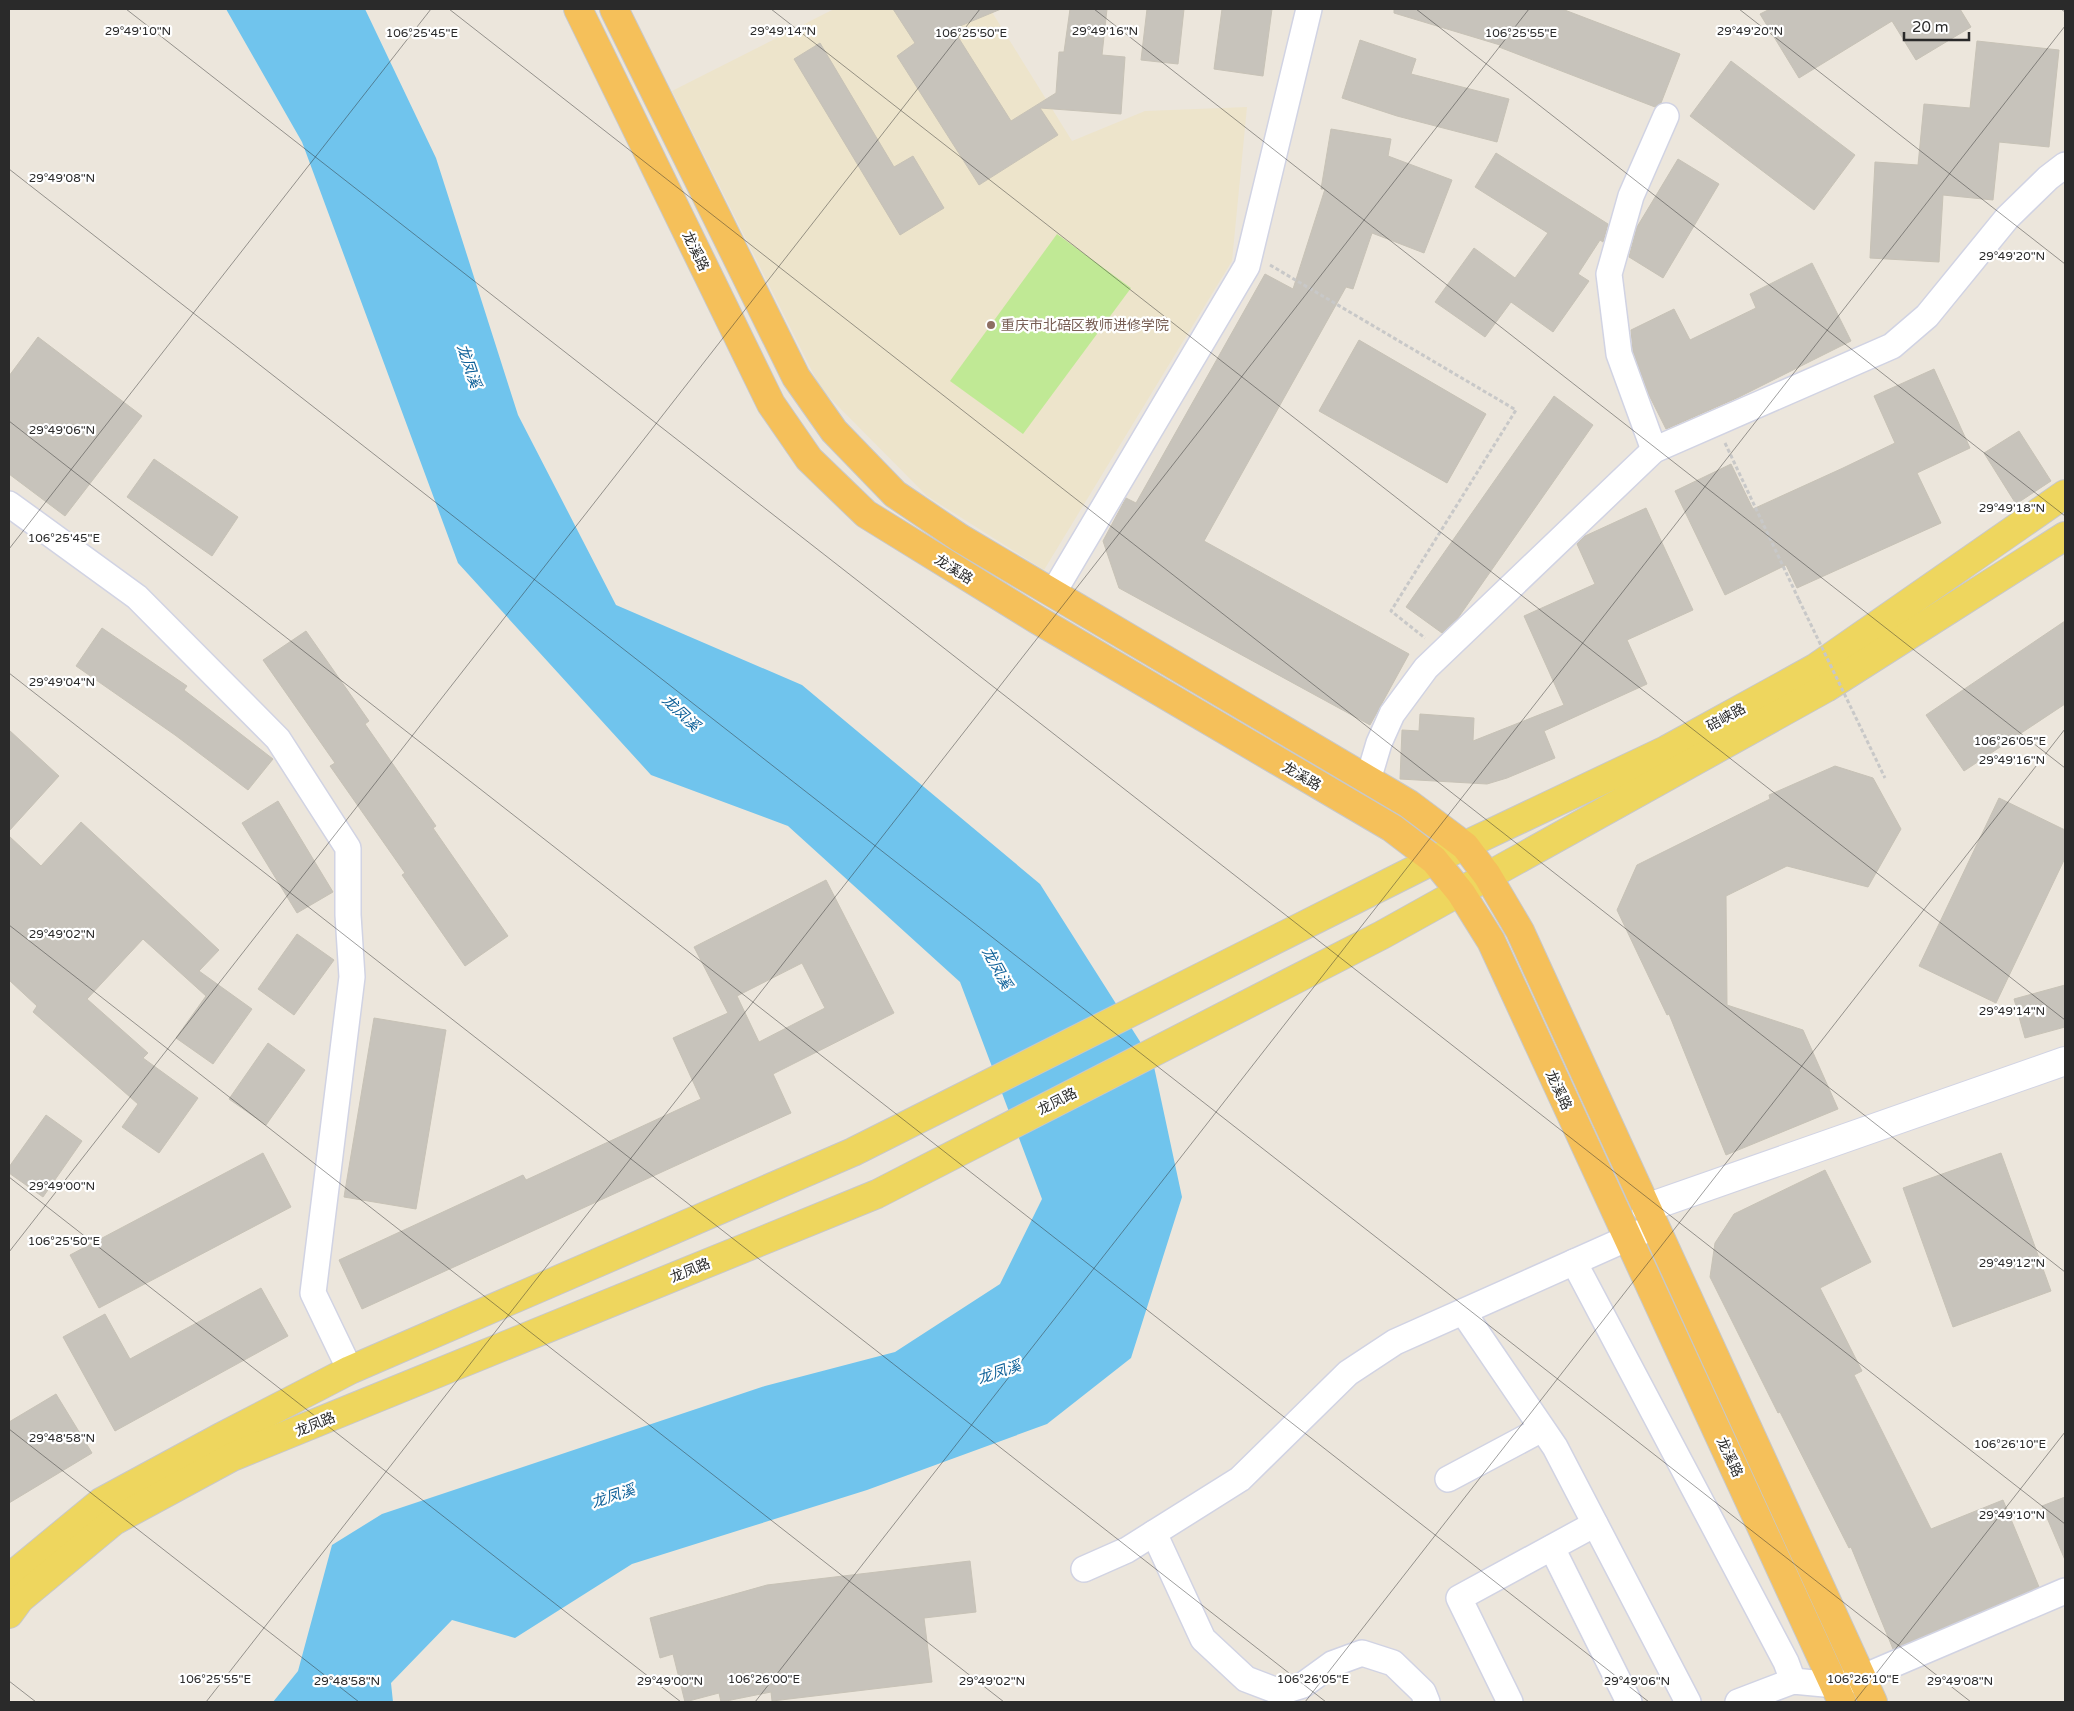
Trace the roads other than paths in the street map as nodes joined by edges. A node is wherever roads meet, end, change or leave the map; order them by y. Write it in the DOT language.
graph roads {
  1 [pos="578,9"];
  2 [pos="614,9"];
  3 [pos="1309,9"];
  4 [pos="1666,116"];
  5 [pos="2065,165"];
  6 [pos="1654,450"];
  7 [pos="2065,494"];
  8 [pos="9,504"];
  9 [pos="2065,536"];
  10 [pos="1053,593"];
  11 [pos="1368,780"];
  12 [pos="1465,846"];
  13 [pos="1434,860"];
  14 [pos="1487,875"];
  15 [pos="1462,893"];
  16 [pos="1382,935"];
  17 [pos="2065,1061"];
  18 [pos="1650,1217"];
  19 [pos="1628,1238"];
  20 [pos="1574,1262"];
  21 [pos="1463,1312"];
  22 [pos="350,1370"];
  23 [pos="1542,1429"];
  24 [pos="1448,1480"];
  25 [pos="1595,1524"];
  26 [pos="1154,1533"];
  27 [pos="1552,1548"];
  28 [pos="1084,1569"];
  29 [pos="9,1578"];
  30 [pos="2065,1592"];
  31 [pos="9,1614"];
  32 [pos="1862,1678"];
  33 [pos="1793,1681"];
  34 [pos="1839,1694"];
  35 [pos="1427,1702"];
  36 [pos="1510,1702"];
  37 [pos="1629,1702"];
  38 [pos="1688,1702"];
  39 [pos="1738,1702"];
  40 [pos="1873,1702"];
  1 -- 13 [label="highway, 龙溪路"];
  2 -- 10 [label="highway, 龙溪路"];
  3 -- 10 [label="street"];
  4 -- 6 [label="street"];
  5 -- 6 [label="street"];
  6 -- 11 [label="street"];
  7 -- 12 [label="main road, 碚峡路"];
  8 -- 22 [label="street"];
  9 -- 14 [label="main road, 碚峡路"];
  10 -- 11 [label="highway, 龙溪路"];
  11 -- 12 [label="highway, 龙溪路"];
  12 -- 13 [label="main road, 碚峡路"];
  12 -- 14 [label="highway, 龙溪路"];
  13 -- 15 [label="highway, 龙溪路"];
  13 -- 22 [label="main road, 碚峡路"];
  14 -- 15 [label="main road, 碚峡路"];
  14 -- 18 [label="highway, 龙溪路"];
  15 -- 16 [label="main road, 碚峡路"];
  15 -- 19 [label="highway, 龙溪路"];
  16 -- 31 [label="main road, 龙凤路"];
  17 -- 18 [label="street"];
  18 -- 19 [label="street"];
  18 -- 32 [label="highway, 龙溪路"];
  19 -- 20 [label="street"];
  19 -- 34 [label="highway, 龙溪路"];
  20 -- 21 [label="street"];
  20 -- 33 [label="street"];
  21 -- 23 [label="street"];
  21 -- 26 [label="street"];
  22 -- 29 [label="main road"];
  23 -- 24 [label="street"];
  23 -- 25 [label="street"];
  25 -- 27 [label="street"];
  25 -- 38 [label="street"];
  26 -- 28 [label="street"];
  26 -- 35 [label="street"];
  27 -- 36 [label="street"];
  27 -- 37 [label="street"];
  30 -- 32 [label="street"];
  32 -- 34 [label="street"];
  32 -- 40 [label="highway, 龙溪路"];
  33 -- 34 [label="street"];
  33 -- 39 [label="street"];
}
